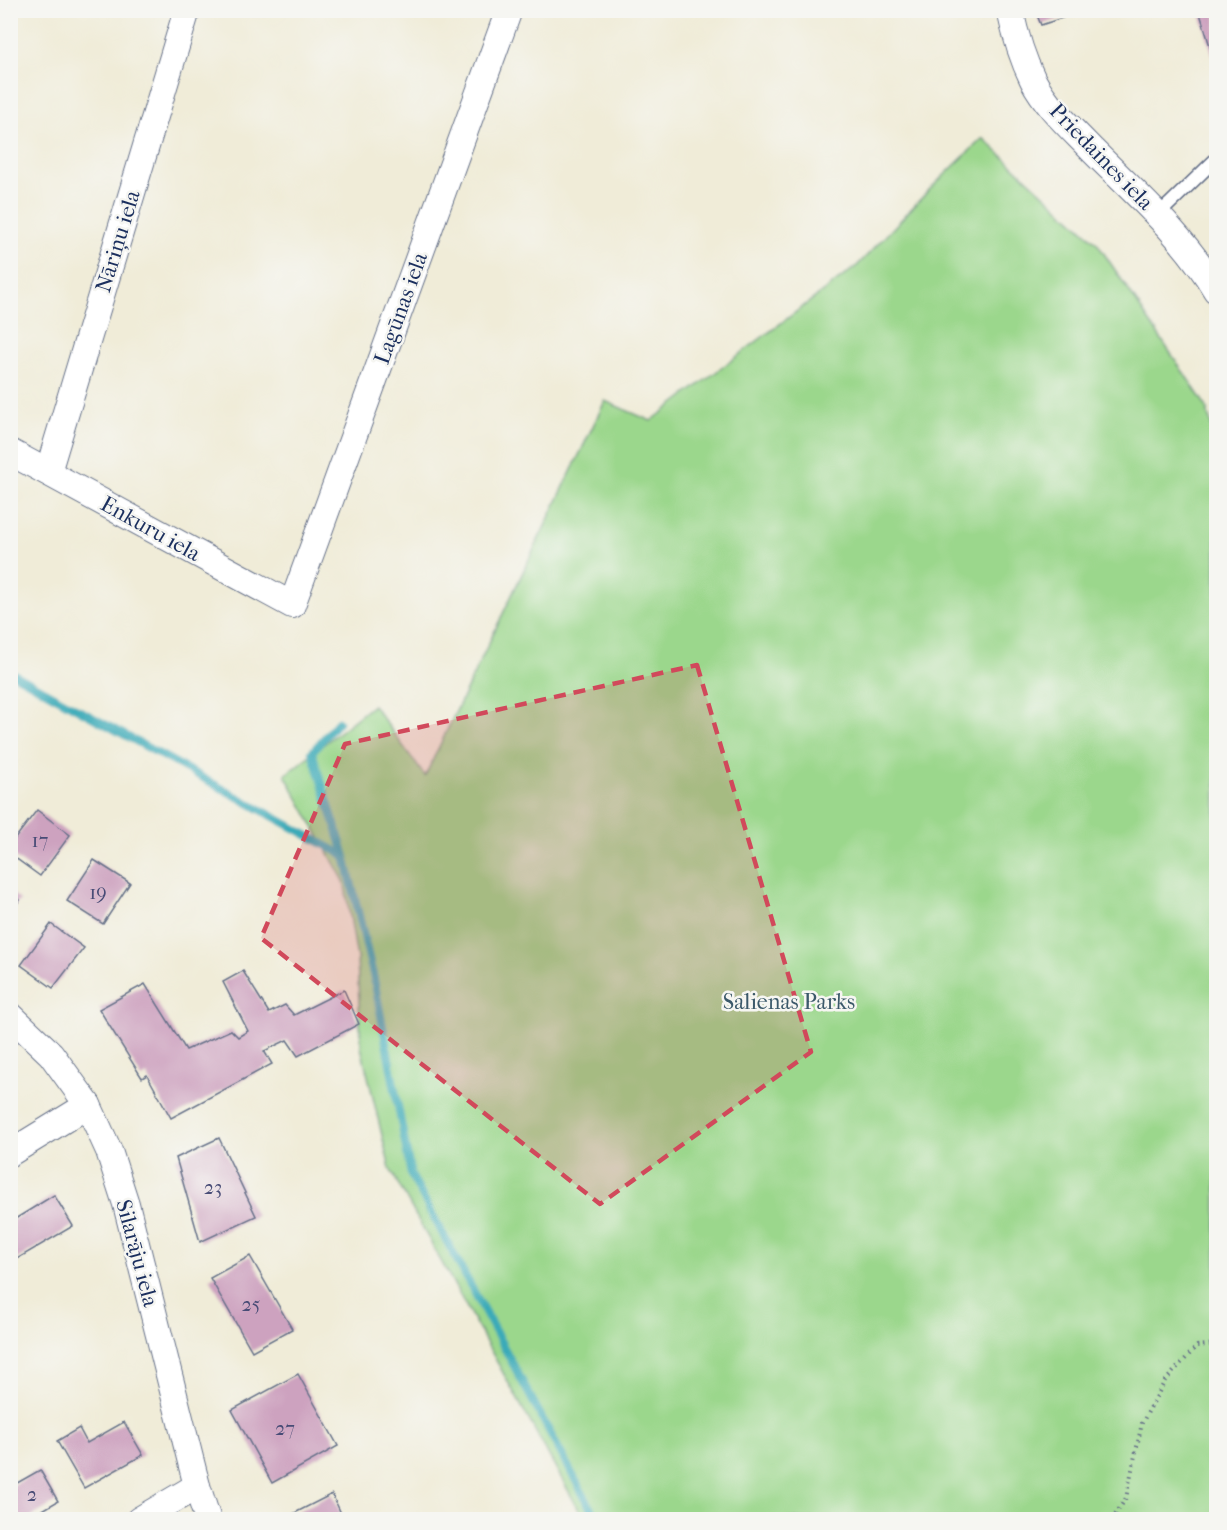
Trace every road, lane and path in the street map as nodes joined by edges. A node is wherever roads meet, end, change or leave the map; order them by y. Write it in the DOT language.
graph roads {
  1 [pos="186,10"];
  2 [pos="509,10"];
  3 [pos="1010,10"];
  4 [pos="1216,159"];
  5 [pos="1158,215"];
  6 [pos="1216,290"];
  7 [pos="10,452"];
  8 [pos="48,472"];
  9 [pos="292,605"];
  10 [pos="10,1015"];
  11 [pos="88,1105"];
  12 [pos="10,1153"];
  13 [pos="1216,1344"];
  14 [pos="197,1486"];
  15 [pos="139,1520"];
  16 [pos="208,1520"];
  17 [pos="1112,1520"];
  1 -- 8 [label="street, Nāriņu iela"];
  2 -- 9 [label="street, Lagūnas iela"];
  3 -- 5 [label="street, Priedaines iela"];
  4 -- 5 [label="lane"];
  5 -- 6 [label="street, Priedaines iela"];
  7 -- 8 [label="street, Enkuru iela"];
  8 -- 9 [label="street, Enkuru iela"];
  10 -- 11 [label="street, Silarāju iela"];
  11 -- 12 [label="street"];
  11 -- 14 [label="street, Silarāju iela"];
  13 -- 17 [label="path"];
  14 -- 15 [label="street"];
  14 -- 16 [label="street, Silarāju iela"];
}
